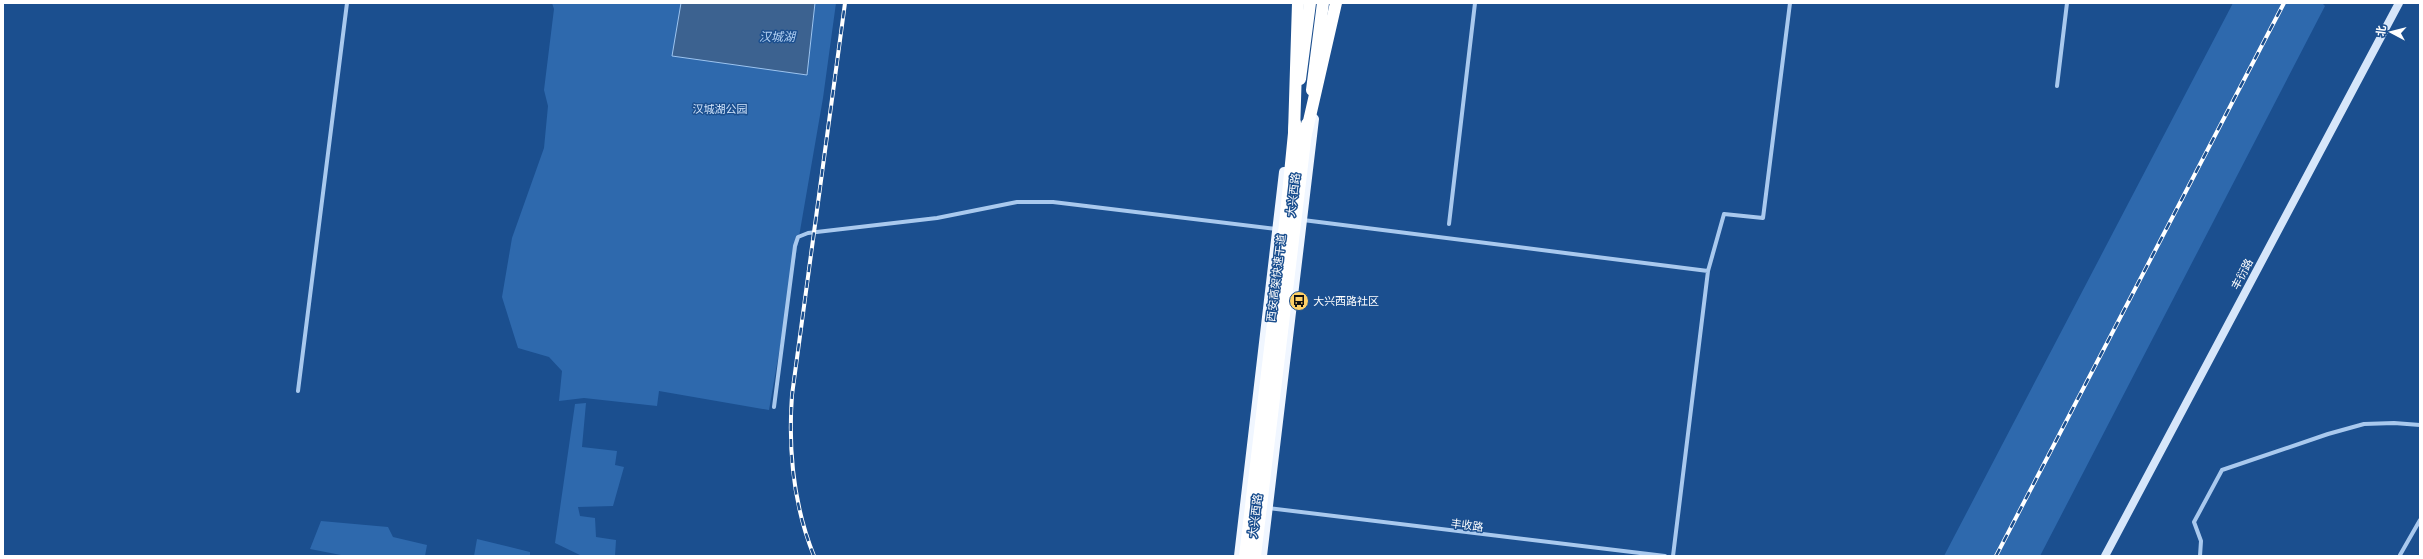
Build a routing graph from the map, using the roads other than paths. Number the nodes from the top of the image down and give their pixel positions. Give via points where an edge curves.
1 (347, 3) edge
2 (1298, 3) edge
3 (1305, 3) edge
4 (1310, 3) edge
5 (1323, 3) edge
6 (1329, 3) edge
7 (1336, 3) edge
8 (1475, 3) edge
9 (1790, 3) edge
10 (2067, 3) edge
11 (2399, 3) edge
12 (2057, 86) dead end
13 (1300, 133) junction
14 (1302, 220) junction
15 (1449, 224) dead end
16 (1278, 229) junction
17 (1708, 271) junction
18 (298, 392) dead end
19 (774, 407) dead end
20 (2420, 425) edge
21 (1268, 508) junction
22 (2420, 520) edge
23 (2400, 555) edge
24 (1239, 556) edge
25 (1245, 556) edge
26 (1255, 556) edge
27 (1262, 556) edge
28 (1658, 556) edge
29 (1665, 556) edge
30 (1673, 556) edge
31 (2105, 556) edge
32 (2200, 556) edge

1 - 18 street
2 - 13 highway, bridge
3 - 16 main road, 大兴西路
4 - 13 highway, 西安高架快速干道, bridge
5 - 13 highway, 西安高架快速干道, bridge
6 - 14 main road, 大兴西路
7 - 13 highway, bridge
8 - 15 street
9 - 17 street via 1763,218 1724,214
10 - 12 street
11 - 31 street, 丰衍路
13 - 25 highway, 西安高架快速干道 via 1285,224
13 - 26 highway, 西安高架快速干道
14 - 17 street
14 - 21 main road, 大兴西路
16 - 19 street via 1053,202 1017,202 937,218 808,233 798,237 795,246
16 - 24 main road, 大兴西路
17 - 30 street
20 - 32 street via 2364,424 2222,470 2194,522 2201,541
21 - 27 main road, 大兴西路
21 - 28 street, 丰收路
22 - 23 street
28 - 29 street, 丰收路

